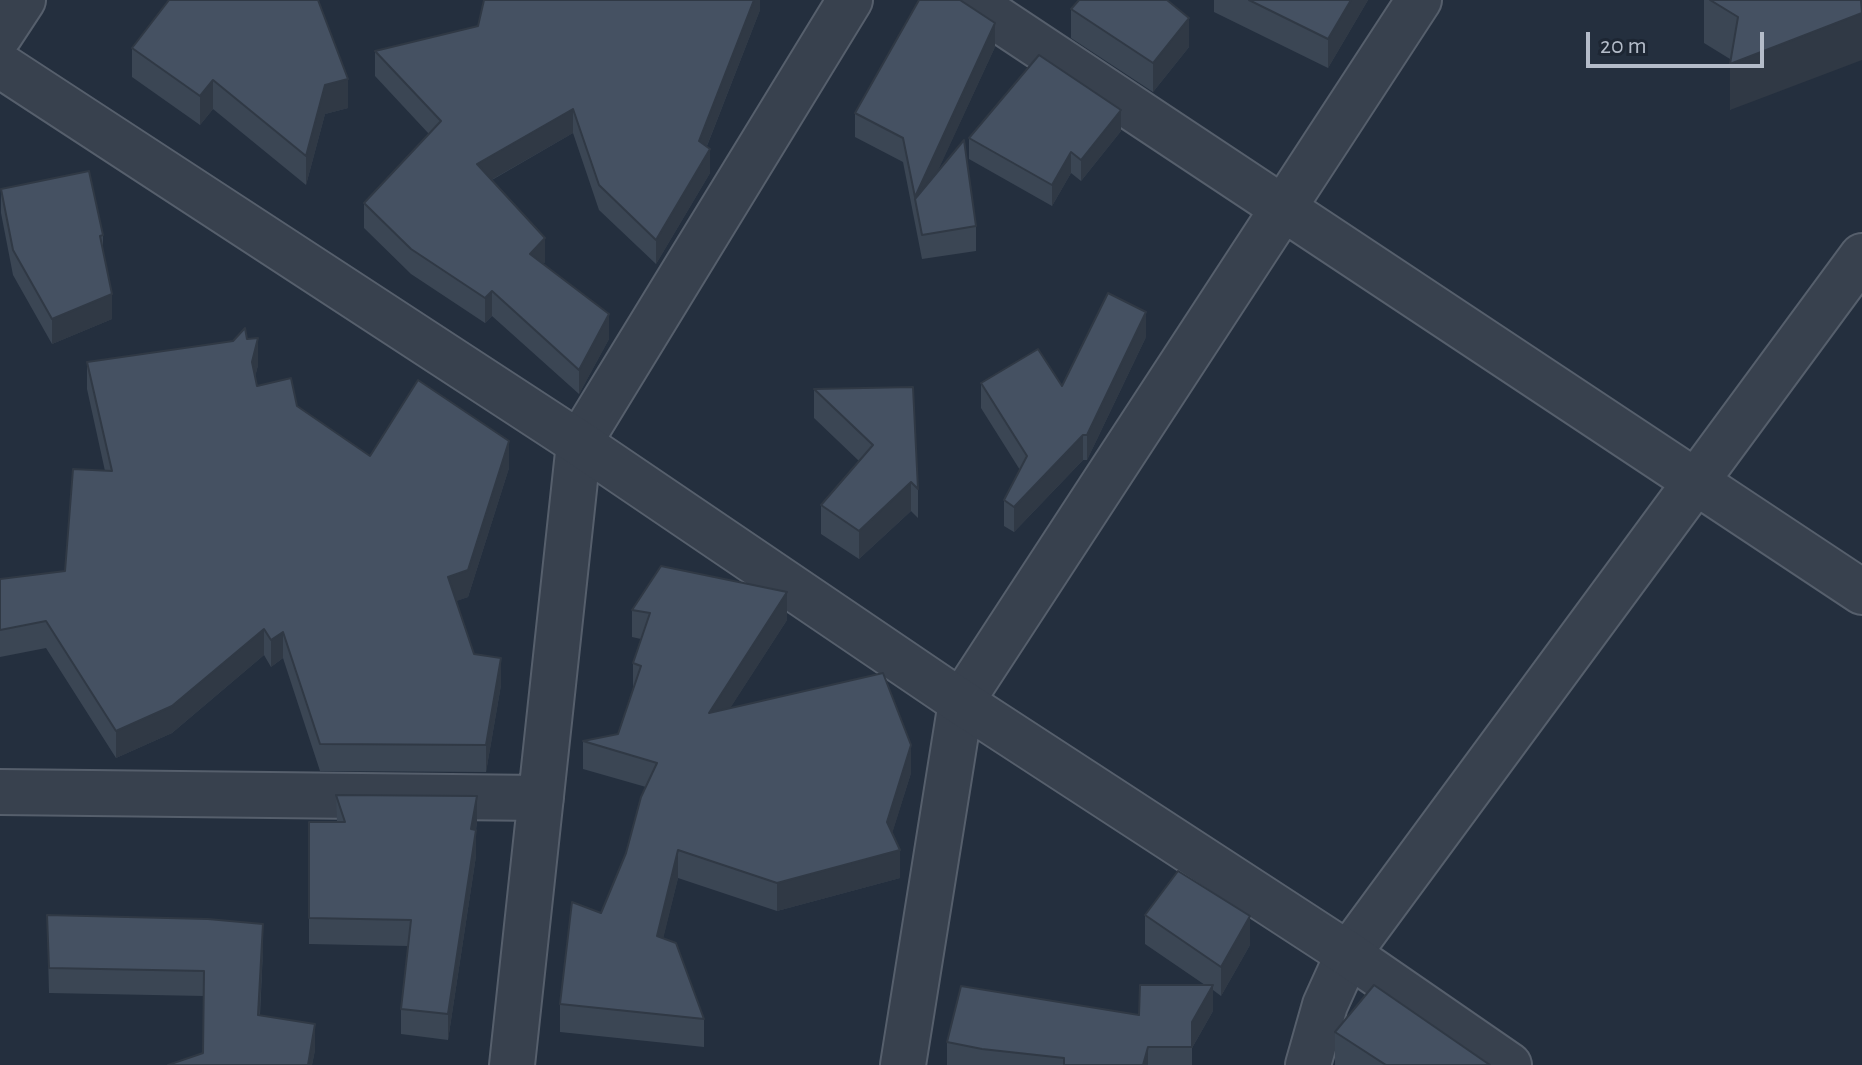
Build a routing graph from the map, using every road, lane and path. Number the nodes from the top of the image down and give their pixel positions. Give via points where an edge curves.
1 (23, 0) edge
2 (850, 0) edge
3 (969, 0) edge
4 (1419, 0) edge
5 (0, 35) edge
6 (0, 65) edge
7 (1284, 207) junction
8 (1862, 256) edge
9 (579, 443) junction
10 (1696, 481) junction
11 (1862, 592) edge
12 (961, 702) junction
13 (0, 792) edge
14 (541, 798) junction
15 (1348, 954) junction
16 (512, 1065) edge
17 (903, 1065) edge
18 (1308, 1065) edge
19 (1509, 1065) edge

1 - 5 street
2 - 9 street
3 - 7 street
4 - 7 street
6 - 9 street
7 - 10 street
7 - 12 street
8 - 10 street
9 - 12 street
9 - 14 street
10 - 11 street
10 - 15 street
12 - 15 street
12 - 17 street
13 - 14 street
14 - 16 street
15 - 18 street via 1325,1005
15 - 19 street

